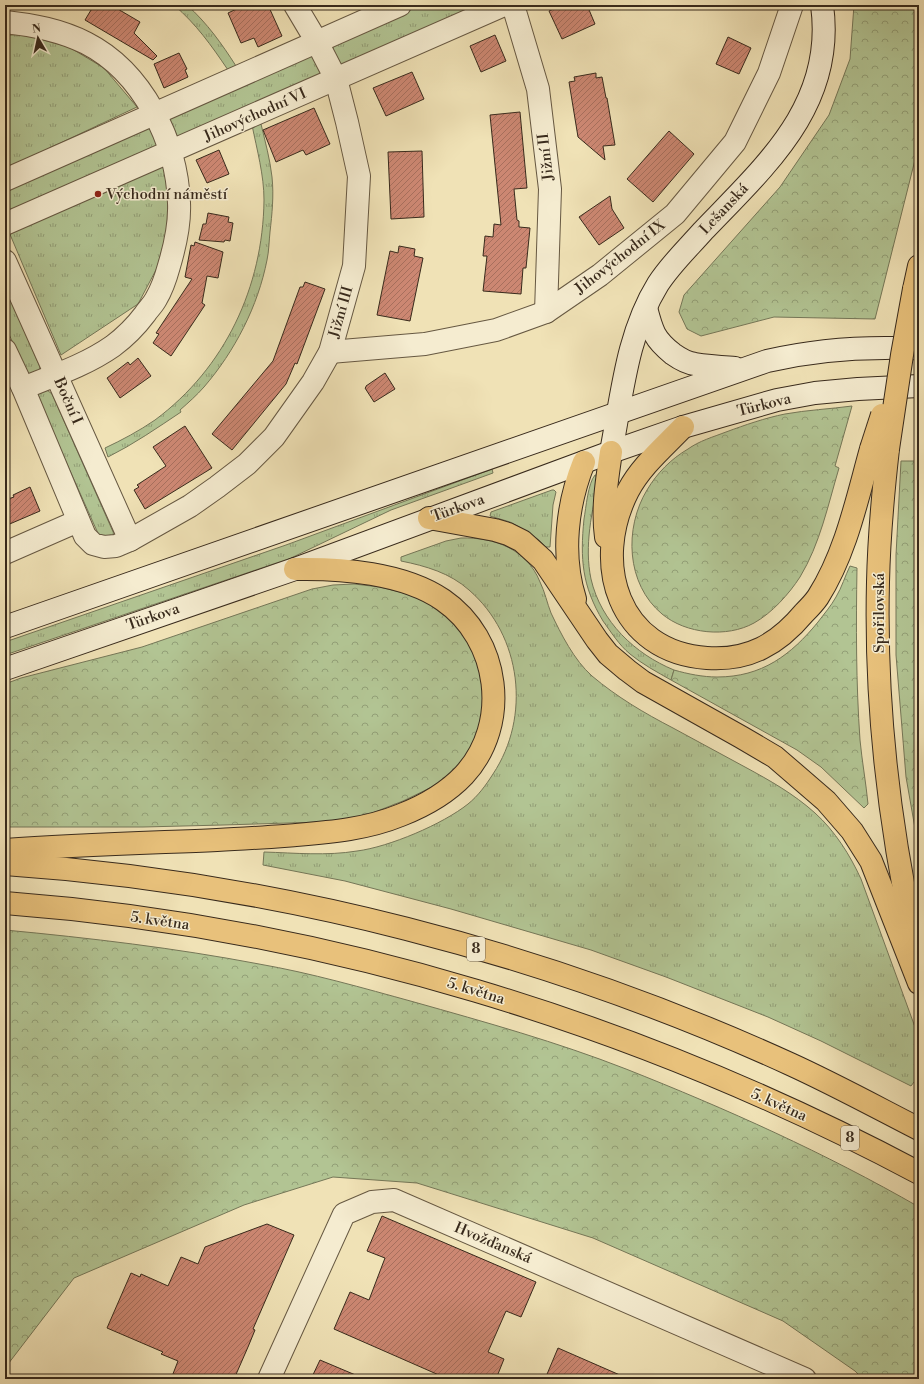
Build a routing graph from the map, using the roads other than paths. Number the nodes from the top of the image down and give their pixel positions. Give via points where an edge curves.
1 (295, 5) edge
2 (400, 5) edge
3 (504, 5) edge
4 (513, 5) edge
5 (792, 5) edge
6 (822, 5) edge
7 (5, 22) edge
8 (317, 42) junction
9 (336, 79) junction
10 (156, 114) junction
11 (171, 151) junction
12 (5, 180) edge
13 (5, 224) edge
14 (5, 261) edge
15 (919, 266) edge
16 (646, 308) junction
17 (546, 312) junction
18 (5, 350) edge
19 (330, 352) junction
20 (910, 352) edge
21 (744, 368) junction
22 (56, 374) junction
23 (919, 386) edge
24 (23, 388) junction
25 (618, 412) junction
26 (683, 427) junction
27 (879, 449) junction
28 (611, 452) junction
29 (584, 462) junction
30 (429, 518) junction
31 (78, 521) junction
32 (130, 540) junction
33 (5, 553) edge
34 (612, 567) junction
35 (295, 569) junction
36 (585, 622) junction
37 (5, 627) edge
38 (5, 669) edge
39 (5, 850) edge
40 (5, 864) edge
41 (5, 903) edge
42 (919, 961) edge
43 (919, 983) edge
44 (919, 1129) edge
45 (919, 1174) edge
46 (269, 1379) edge
47 (805, 1379) edge

1 - 8 street, Jižní III
2 - 8 street
3 - 9 street, Jihovýchodní VI
4 - 17 street, Jižní II via 538,89 550,189
5 - 17 street, Jihovýchodní IX via 769,73 735,142 675,214 600,275
6 - 16 street, Lešanská via 823,49 818,74 793,130 768,163 674,262 658,284
7 - 10 street via 32,24 87,43 130,77
8 - 9 street, Jižní III
8 - 10 street
9 - 11 street, Jihovýchodní VI
9 - 19 street, Jižní III via 359,176 354,266
10 - 11 street
10 - 12 street
11 - 13 street, Jihovýchodní VI
11 - 22 street via 179,197 178,229 166,278 156,300 128,333 113,346 90,360
14 - 22 street, Boční I
15 - 20 highway, bridge via 914,289
16 - 21 street via 657,340 681,360 694,364
16 - 25 street, Lešanská via 627,363
17 - 19 street, Jihovýchodní IX via 496,330 424,344
18 - 24 street
19 - 32 street, Jižní III via 313,382 274,437 247,464 190,506
20 - 21 street via 867,348 810,352
20 - 27 highway, bridge
21 - 25 street
22 - 24 street
22 - 32 street, Boční I
23 - 26 street, Türkova via 858,389 777,400
24 - 31 street
25 - 28 street, Lešanská
25 - 29 street
25 - 37 street
26 - 28 street, Türkova
26 - 34 highway via 644,467 628,491 615,526
27 - 34 highway via 830,576 817,598 791,629 765,648 750,654 716,659 685,656 670,650 647,636 633,621 616,588
27 - 42 highway, Spořilovská via 882,503 878,582 880,694 897,849
28 - 29 street, Türkova
28 - 34 highway via 604,509
29 - 30 street, Türkova
29 - 36 highway via 570,510 568,561 572,589
30 - 35 street, Türkova
30 - 36 highway via 495,530 522,541 543,560
31 - 32 street, Jižní III via 85,536 93,544 104,547 116,546
31 - 33 street
35 - 38 street, Türkova
35 - 39 highway via 348,570 402,582 429,591 456,610 468,623 477,636 490,667 494,705 489,732 482,749 473,764 454,785 402,815 380,823 337,832
36 - 43 highway via 608,654 643,682 741,736 775,758 831,806 852,831 870,861
40 - 44 highway, 8 via 103,873 268,898 375,921 482,950 585,983 689,1021 791,1064
41 - 45 highway, 5. května / 8 via 96,912 231,932 370,961 456,985 626,1041 704,1071 828,1127
46 - 47 street, Hvožďanská via 344,1214 372,1202 394,1200

